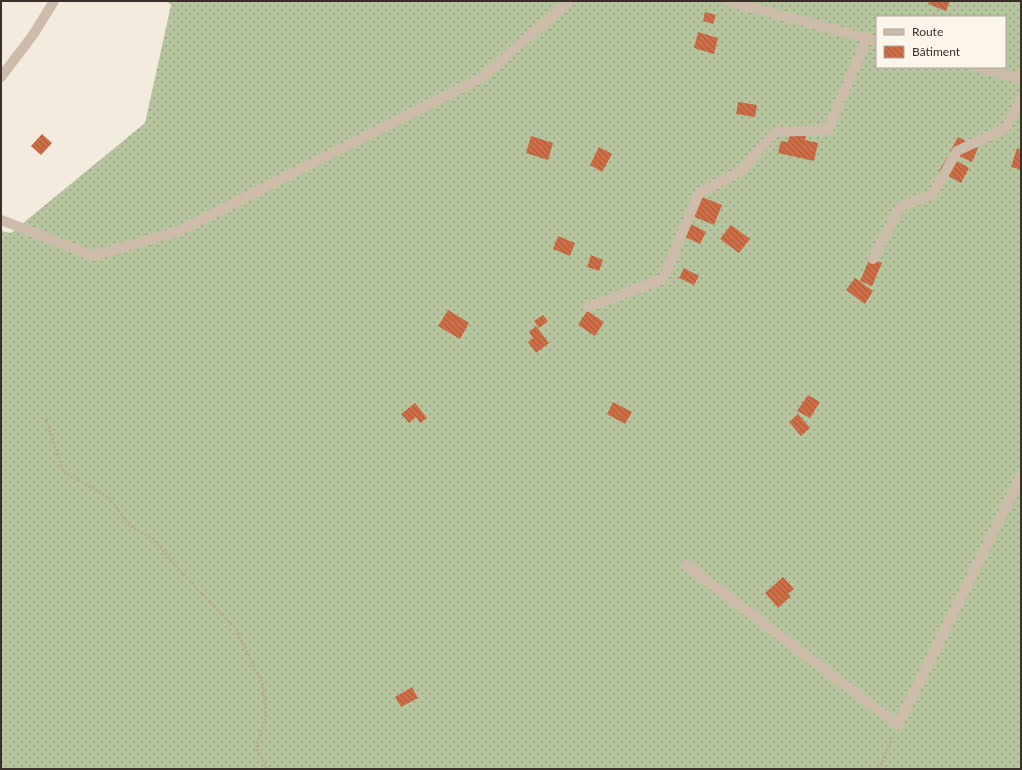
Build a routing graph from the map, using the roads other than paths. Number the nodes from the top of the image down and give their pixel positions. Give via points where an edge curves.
1 (54, 1) edge
2 (570, 1) edge
3 (727, 1) edge
4 (872, 40) edge
5 (980, 68) edge
6 (1, 77) edge
7 (1021, 79) edge
8 (1021, 98) edge
9 (1, 220) edge
10 (874, 259) dead end
11 (589, 307) dead end
12 (1021, 476) edge
13 (686, 565) dead end

1 - 6 street via 33,35
2 - 9 street via 480,78 179,231 93,256
3 - 4 street
4 - 11 street via 828,130 775,132 741,171 700,193 663,279
5 - 7 street
8 - 10 street via 1006,128 957,151 932,194 900,207
12 - 13 street via 898,725

